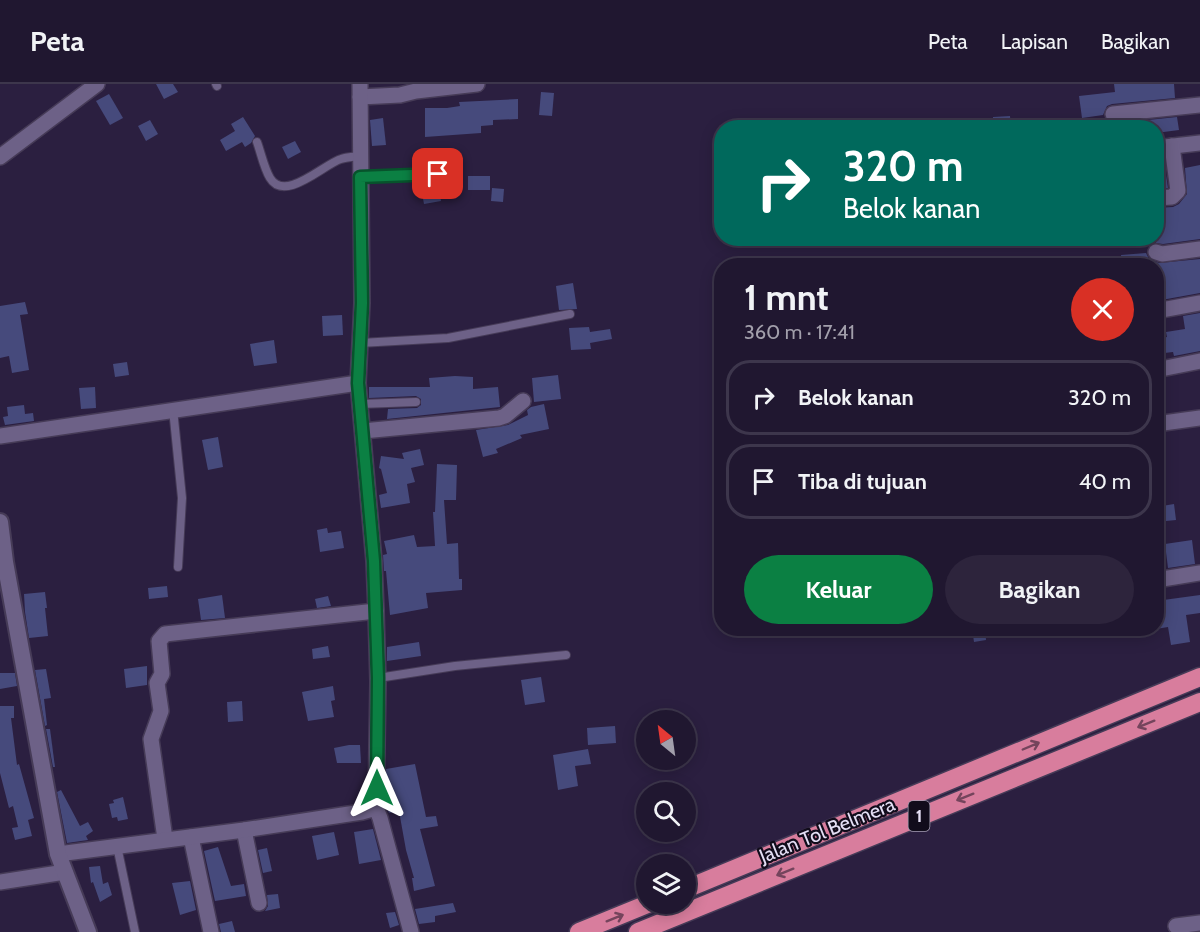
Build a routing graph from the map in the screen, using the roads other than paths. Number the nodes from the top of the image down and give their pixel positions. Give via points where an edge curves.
1 (98, 84) edge
2 (477, 84) edge
3 (360, 90) edge
4 (1200, 105) edge
5 (1113, 114) dead end
6 (257, 142) dead end
7 (1200, 143) edge
8 (1172, 146) junction
9 (1164, 147) edge
10 (359, 156) junction
11 (0, 157) edge
12 (458, 173) dead end
13 (360, 177) junction
14 (1164, 198) edge
15 (1200, 249) edge
16 (1156, 252) dead end
17 (1200, 303) edge
18 (1164, 310) edge
19 (570, 314) dead end
20 (360, 344) junction
21 (1200, 362) edge
22 (1164, 369) edge
23 (358, 383) junction
24 (523, 400) dead end
25 (416, 402) dead end
26 (360, 404) junction
27 (173, 409) junction
28 (1200, 418) edge
29 (1164, 423) edge
30 (363, 431) junction
31 (0, 436) edge
32 (0, 522) edge
33 (178, 567) dead end
34 (1200, 573) edge
35 (1164, 579) edge
36 (376, 611) junction
37 (567, 655) dead end
38 (1200, 677) edge
39 (378, 678) junction
40 (1200, 702) edge
41 (376, 808) junction
42 (244, 830) junction
43 (190, 837) junction
44 (165, 839) junction
45 (117, 846) junction
46 (58, 854) junction
47 (65, 872) junction
48 (0, 882) edge
49 (696, 885) edge
50 (259, 903) dead end
51 (636, 909) edge
52 (1200, 923) edge
53 (1176, 926) dead end
54 (88, 932) edge
55 (135, 932) edge
56 (211, 932) edge
57 (411, 932) edge
58 (579, 932) edge
59 (638, 932) edge

1 - 11 street
2 - 3 street via 400,95
3 - 10 street
4 - 5 street
6 - 10 lane via 270,178 281,186 300,182 342,158
7 - 8 street
8 - 9 street
8 - 14 street via 1178,191
10 - 13 street
12 - 13 lane
13 - 20 street
15 - 16 street
17 - 18 street
19 - 20 lane via 448,338
20 - 23 street
21 - 22 street
23 - 26 street
23 - 27 street
24 - 30 street via 499,418
25 - 26 lane
26 - 30 street
27 - 31 street
27 - 33 lane via 182,498
28 - 29 street
30 - 36 street
32 - 46 street
34 - 35 street
36 - 39 street
36 - 44 street via 161,637 162,674 157,683 160,711 151,739
37 - 39 lane
49 -> 38 highway, Jalan Tol Belmera / 1
39 - 41 street
40 -> 59 highway, Jalan Tol Belmera / 1
41 - 42 street
41 - 57 street
42 - 43 street
42 - 50 street
43 - 44 street
43 - 56 street
44 - 45 street
45 - 46 street
45 - 55 lane
46 - 47 street
47 - 48 street
47 - 54 street
58 -> 51 highway
52 - 53 street

